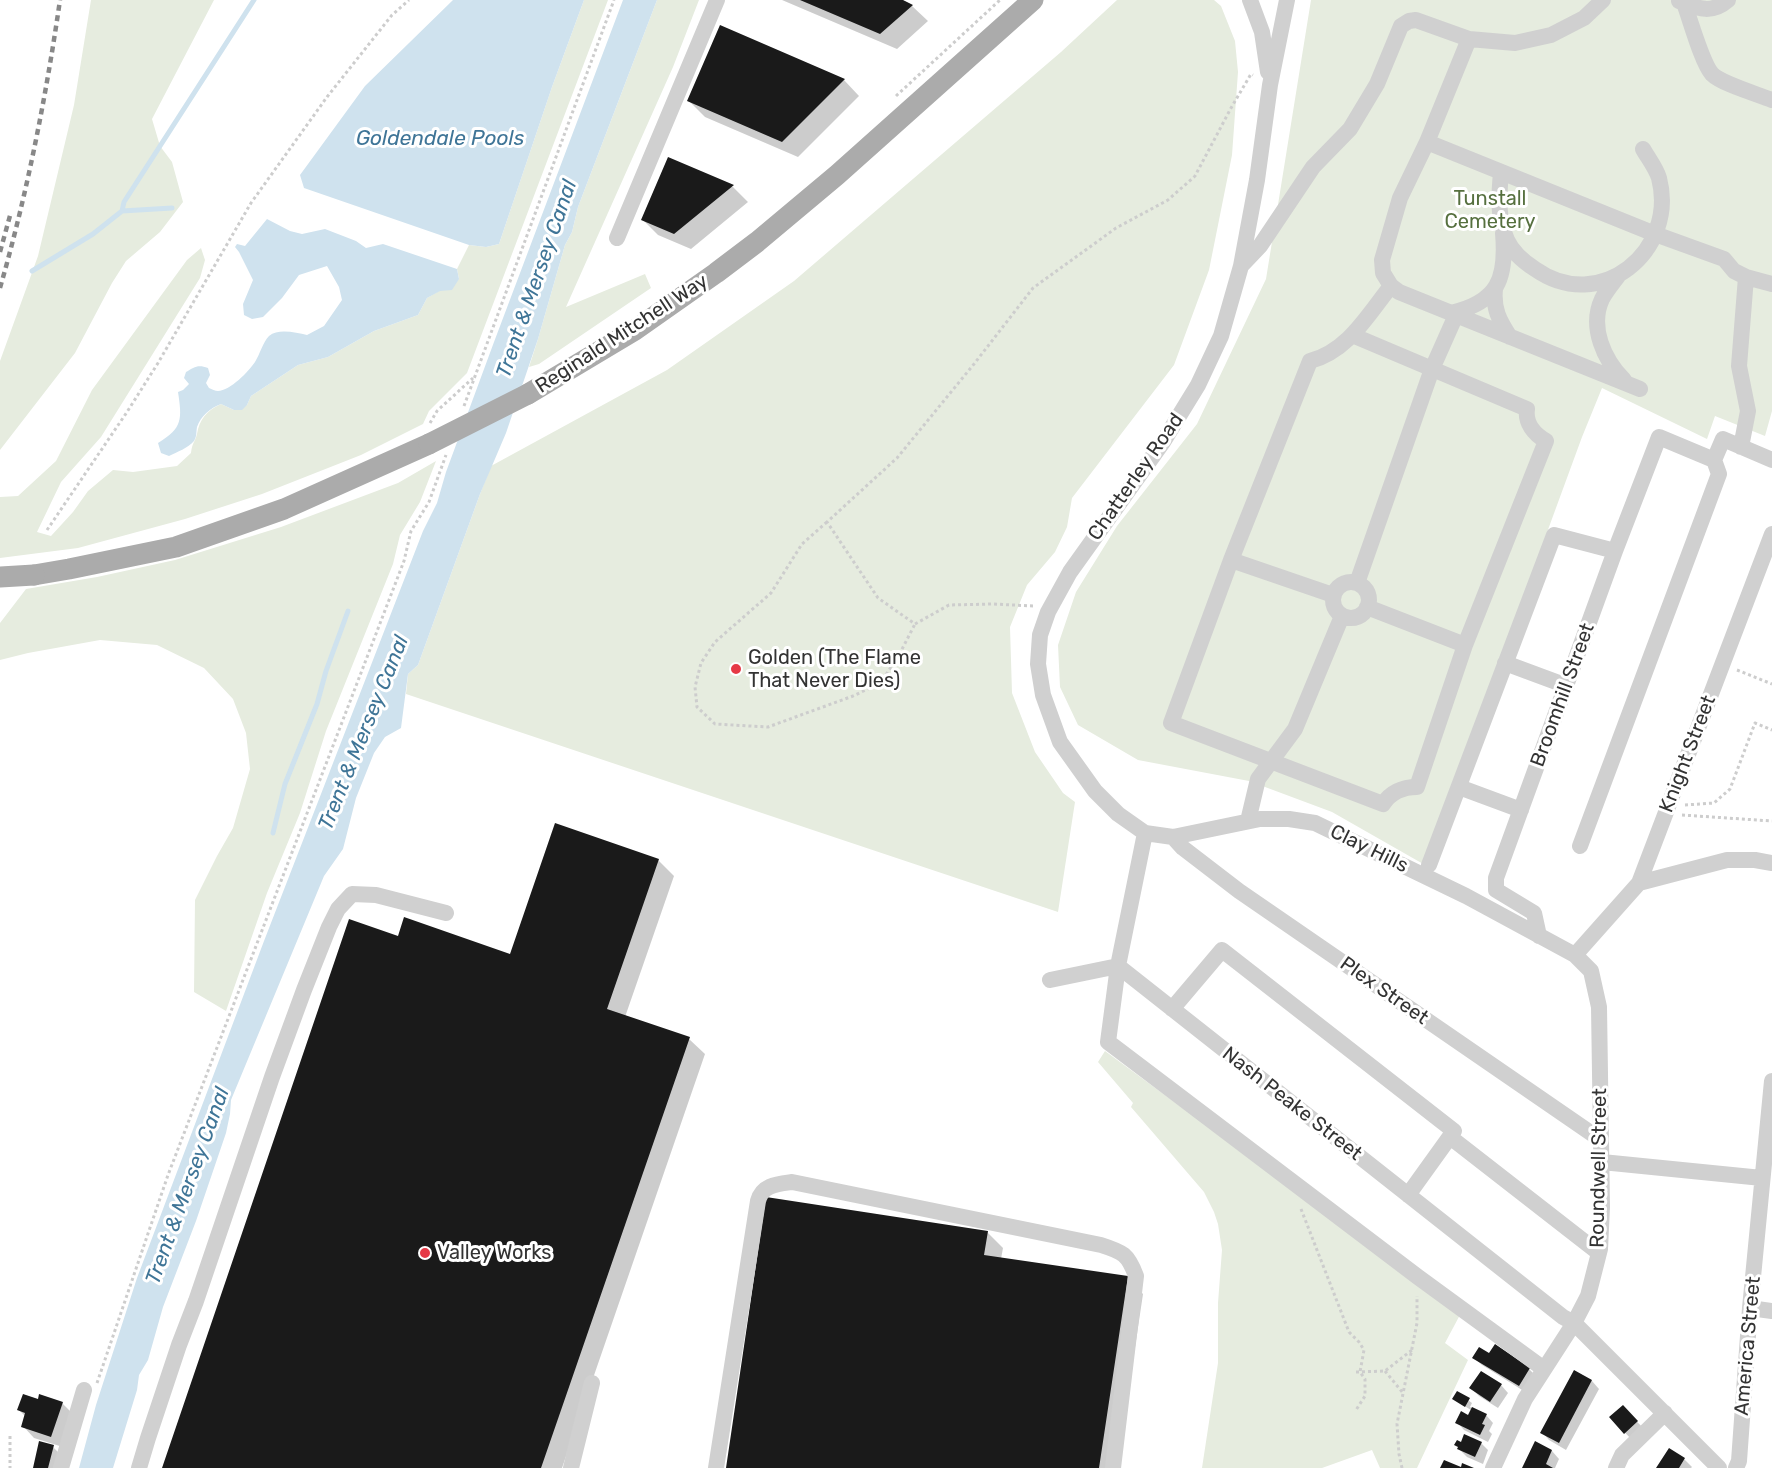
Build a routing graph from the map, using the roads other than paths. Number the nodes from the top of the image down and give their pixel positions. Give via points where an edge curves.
1 (717, 0) edge
2 (1032, 0) edge
3 (1250, 0) edge
4 (1287, 0) edge
5 (1604, 0) edge
6 (1728, 0) edge
7 (1680, 2) edge
8 (1469, 39) junction
9 (1270, 85) junction
10 (1772, 100) edge
11 (1428, 142) junction
12 (1643, 149) dead end
13 (1502, 172) junction
14 (1503, 229) junction
15 (1655, 234) junction
16 (618, 238) dead end
17 (1241, 266) junction
18 (1533, 268) junction
19 (1619, 275) junction
20 (1746, 277) junction
21 (1772, 284) edge
22 (1391, 286) junction
23 (1497, 286) junction
24 (1454, 314) junction
25 (1352, 335) junction
26 (1510, 337) junction
27 (1432, 369) junction
28 (1741, 447) junction
29 (1714, 460) junction
30 (1772, 460) edge
31 (1772, 534) edge
32 (1615, 551) junction
33 (1231, 560) junction
34 (0, 577) edge
35 (1357, 583) junction
36 (1333, 595) junction
37 (1367, 607) junction
38 (1342, 616) junction
39 (1465, 645) junction
40 (1505, 663) junction
41 (1567, 686) junction
42 (1270, 762) junction
43 (1459, 787) junction
44 (1521, 810) junction
45 (1248, 821) junction
46 (1145, 833) junction
47 (1173, 837) junction
48 (1580, 846) dead end
49 (1768, 862) edge
50 (1429, 865) dead end
51 (1639, 883) junction
52 (446, 913) dead end
53 (1539, 936) junction
54 (1575, 955) junction
55 (1118, 966) junction
56 (1050, 980) dead end
57 (1172, 1009) junction
58 (1772, 1081) edge
59 (1450, 1137) junction
60 (1601, 1140) junction
61 (1602, 1161) junction
62 (1762, 1178) junction
63 (1408, 1195) junction
64 (1766, 1204) edge
65 (1599, 1253) junction
66 (1750, 1308) junction
67 (1772, 1311) edge
68 (1574, 1323) junction
69 (1544, 1369) junction
70 (592, 1383) dead end
71 (89, 1391) road end
72 (1665, 1413) junction
73 (61, 1468) edge
74 (139, 1468) edge
75 (571, 1468) edge
76 (716, 1468) edge
77 (1113, 1468) edge
78 (1493, 1468) edge
79 (1616, 1468) edge
80 (1719, 1468) edge
81 (1737, 1468) edge

1 - 16 street
2 - 34 main road, Reginald Mitchell Way, bridge via 757,242 635,330 528,394 433,447 284,509 176,547 34,575
3 - 9 street, Chatterley Road via 1262,32
4 - 9 street, Chatterley Road
5 - 8 street via 1584,18 1551,35 1515,43
6 - 7 street via 1721,6 1702,10
7 - 10 street via 1711,73
8 - 11 street
8 - 17 street via 1416,20 1401,26 1377,84 1350,129 1313,167 1260,246
9 - 17 street, Chatterley Road
11 - 13 street
11 - 22 street via 1400,198 1382,260 1383,273
12 - 15 street via 1659,176 1662,202
13 - 14 street via 1498,200
13 - 15 street
14 - 18 street via 1507,242
14 - 23 street
15 - 19 street via 1646,250
15 - 20 street via 1724,259
17 - 46 street, Chatterley Road via 1221,336 1198,385 1163,442 1070,572 1040,635 1038,664 1043,695 1060,742 1095,791
18 - 19 street via 1561,282 1590,285
18 - 23 street via 1507,275
19 - 26 street via 1602,298 1597,314 1598,333 1614,370 1634,387
20 - 21 street
20 - 28 street via 1739,366 1748,411
22 - 24 street
22 - 25 street
23 - 24 street via 1479,304
23 - 26 street via 1493,303
24 - 26 street
24 - 27 street
25 - 27 street
25 - 33 street via 1325,357 1310,361
27 - 35 street
27 - 39 street via 1527,409 1533,431 1546,441
28 - 29 street via 1723,439
28 - 30 street
29 - 32 street, Broomhill Street via 1659,437
29 - 48 street via 1719,474
31 - 51 street, Knight Street
32 - 40 street via 1554,535
32 - 41 street, Broomhill Street
33 - 36 street
33 - 42 street via 1171,723
35 - 36 street via 1345,583
35 - 37 street via 1367,592
36 - 38 street via 1334,608
37 - 38 street via 1361,616
37 - 39 street
38 - 42 street via 1295,729
39 - 42 street via 1418,787 1399,790 1383,804
40 - 41 street
40 - 43 street
41 - 44 street, Broomhill Street
42 - 45 street via 1258,779
43 - 44 street
43 - 50 street
44 - 53 street, Broomhill Street via 1496,878 1496,890 1534,913
45 - 47 street, Clay Hills
45 - 53 street, Clay Hills via 1289,819 1315,823
46 - 47 street, Clay Hills
46 - 55 street
47 - 60 street, Plex Street via 1239,891
49 - 51 street via 1727,860
51 - 54 street, Knight Street
52 - 74 street via 376,895 352,894 338,909 272,1077
53 - 54 street, Clay Hills
54 - 60 street, Roundwell Street via 1591,971 1599,1007
55 - 56 street
55 - 57 street, Nash Peake Street
55 - 69 street via 1108,1042
57 - 59 street via 1222,950 1454,1131
57 - 63 street, Nash Peake Street
58 - 62 street, America Street
59 - 63 street
59 - 65 street
60 - 61 street, Roundwell Street
61 - 62 street
61 - 65 street, Roundwell Street
62 - 64 street, America Street
63 - 68 street, Nash Peake Street
64 - 66 street, America Street
65 - 68 street, Roundwell Street via 1588,1296
66 - 67 street
66 - 81 street, America Street
68 - 69 street, Roundwell Street
68 - 72 street
69 - 78 street, Roundwell Street via 1525,1399
70 - 75 street
71 - 73 street
72 - 79 street via 1622,1455
72 - 80 street
76 - 77 street via 760,1193 776,1184 792,1182 1120,1251 1130,1261 1136,1276

